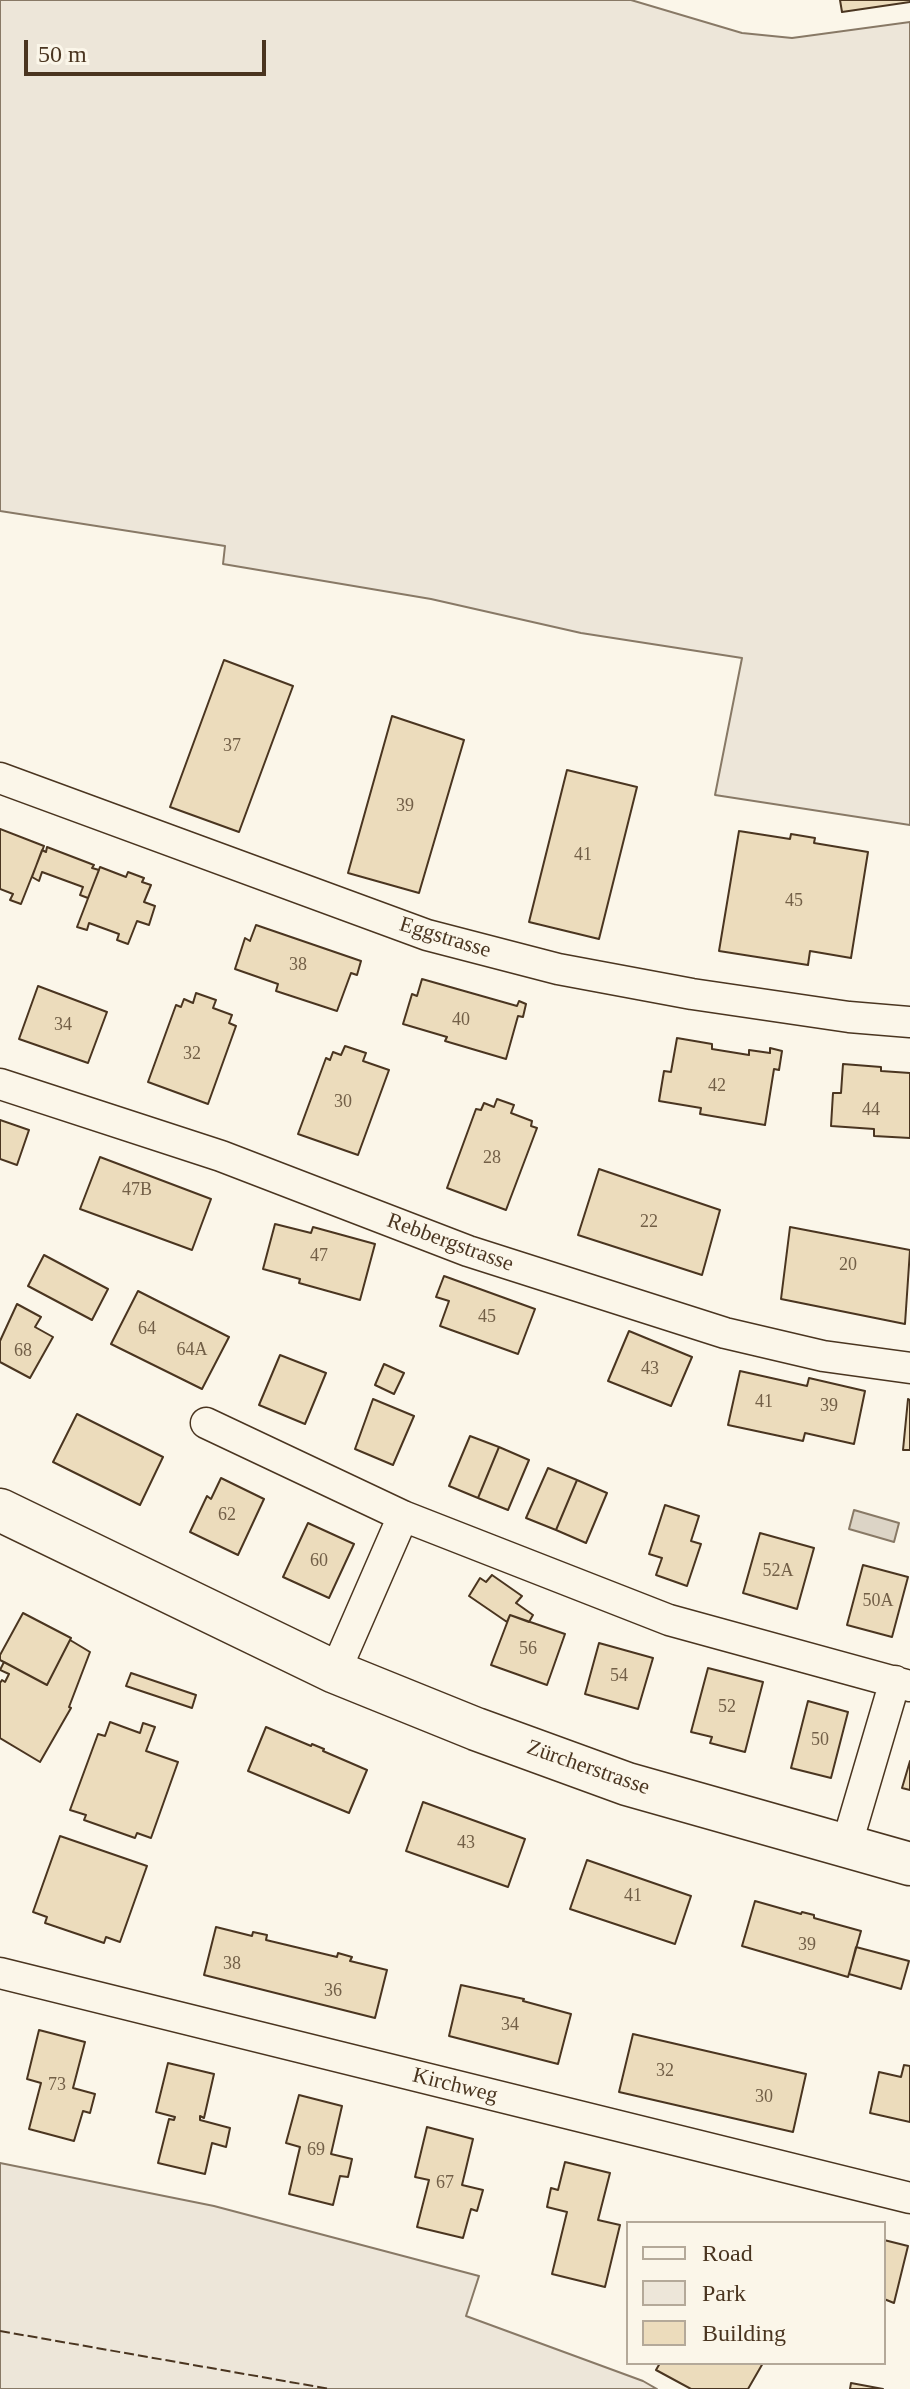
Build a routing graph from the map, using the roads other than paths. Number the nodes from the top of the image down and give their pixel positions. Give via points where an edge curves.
1 (0, 778) edge
2 (910, 1022) edge
3 (0, 1084) edge
4 (910, 1368) edge
5 (206, 1423) dead end
6 (0, 1510) edge
7 (403, 1516) junction
8 (335, 1672) junction
9 (902, 1684) edge
10 (846, 1847) junction
11 (910, 1864) edge
12 (0, 1973) edge
13 (910, 2198) edge

1 - 2 street, Eggstrasse via 427,935 558,969 692,994
3 - 4 street, Rebbergstrasse via 221,1156 468,1251 725,1333 823,1356
5 - 7 street
6 - 8 main road, Zürcherstrasse
7 - 8 street
7 - 9 street via 669,1620
8 - 10 main road, Zürcherstrasse via 627,1784
9 - 10 street
10 - 11 main road, Zürcherstrasse
12 - 13 street, Kirchweg

